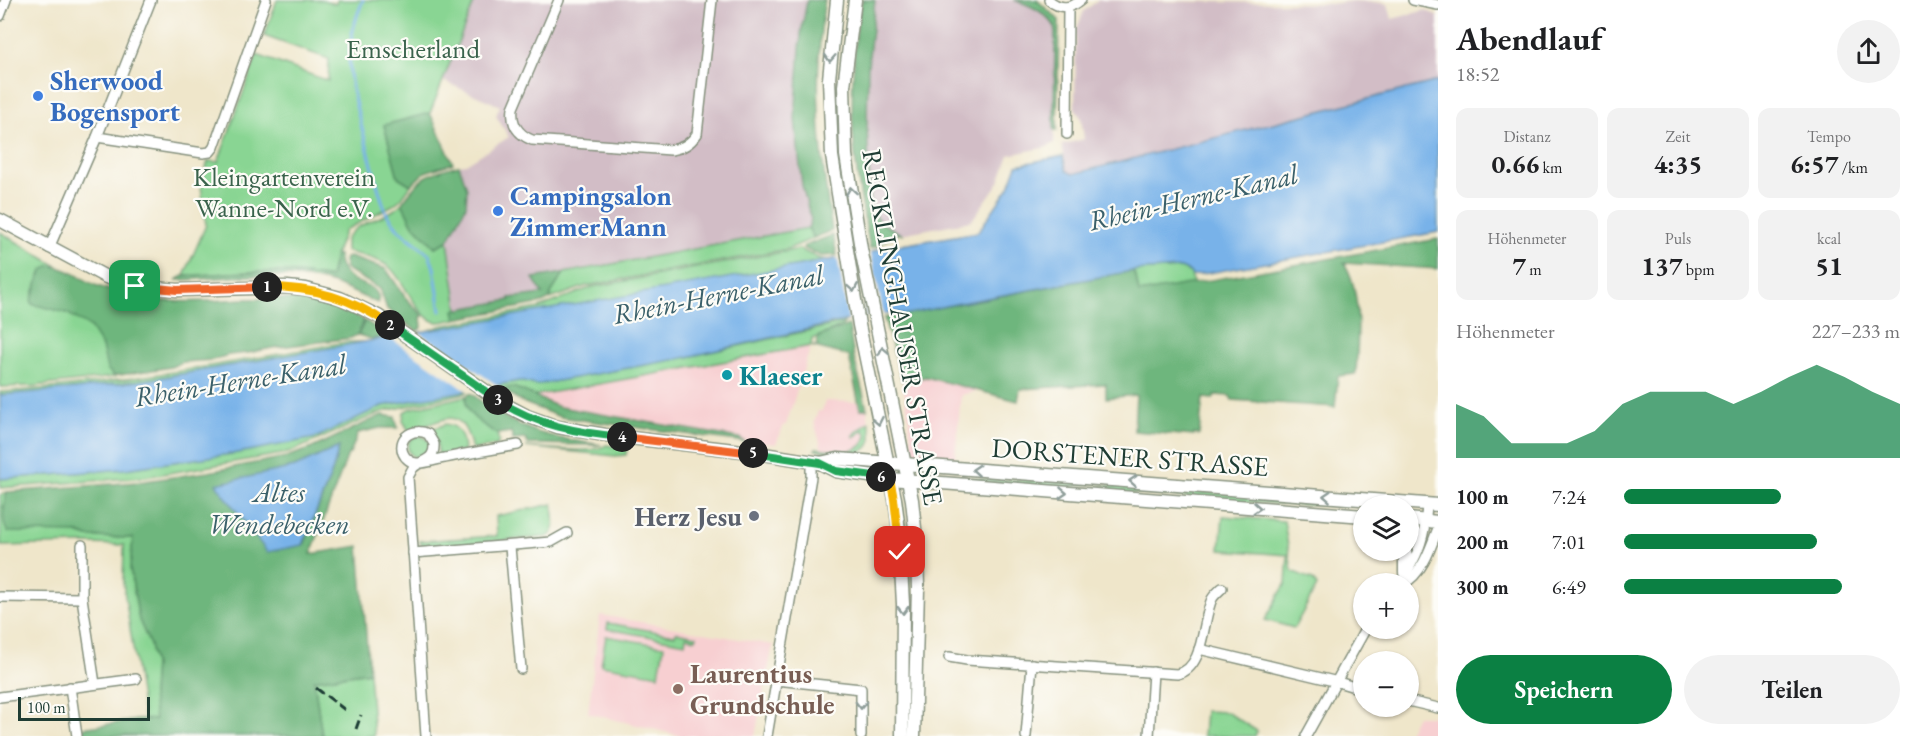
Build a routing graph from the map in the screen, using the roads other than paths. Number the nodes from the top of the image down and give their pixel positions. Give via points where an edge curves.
1 (6, 0) edge
2 (151, 0) edge
3 (266, 0) edge
4 (559, 0) edge
5 (712, 0) edge
6 (837, 0) edge
7 (855, 0) edge
8 (1049, 0) edge
9 (1081, 0) edge
10 (1413, 0) edge
11 (1438, 5) edge
12 (1068, 7) junction
13 (0, 16) edge
14 (1066, 134) dead end
15 (97, 136) junction
16 (0, 220) edge
17 (50, 248) junction
18 (518, 445) dead end
19 (815, 462) junction
20 (887, 464) junction
21 (905, 465) junction
22 (890, 479) junction
23 (908, 480) junction
24 (1433, 504) edge
25 (1353, 515) edge
26 (1432, 521) edge
27 (1438, 528) edge
28 (567, 533) dead end
29 (82, 545) dead end
30 (510, 547) junction
31 (413, 553) junction
32 (1407, 573) edge
33 (1416, 573) edge
34 (1222, 588) dead end
35 (0, 597) edge
36 (82, 598) junction
37 (1360, 639) edge
38 (1199, 649) junction
39 (949, 657) dead end
40 (1032, 664) junction
41 (521, 669) dead end
42 (1153, 672) junction
43 (136, 679) dead end
44 (776, 680) junction
45 (1338, 682) junction
46 (95, 684) junction
47 (70, 687) junction
48 (1353, 687) edge
49 (0, 697) edge
50 (1419, 704) edge
51 (1438, 708) edge
52 (77, 736) edge
53 (426, 736) edge
54 (767, 736) edge
55 (861, 736) edge
56 (902, 736) edge
57 (914, 736) edge
58 (1026, 736) edge
59 (1149, 736) edge
60 (1305, 736) edge

1 - 13 street
2 - 15 street
3 - 15 street via 210,152
4 - 5 street via 513,108 513,123 518,130 531,140 671,150 692,142 697,134
6 -> 20 main road, RECKLINGHAUSER STRASSE via 829,120 835,183
21 -> 7 main road, RECKLINGHAUSER STRASSE via 848,171 843,118
8 - 12 street
9 - 12 street
10 - 11 street
12 - 14 street
15 - 17 street
16 - 17 main road, DORSTENER STRASSE
17 - 19 main road, DORSTENER STRASSE via 106,277 146,288 287,287 326,293 368,310 486,391 528,416 558,427
18 - 31 street via 423,462 414,467 408,477
19 - 20 main road, DORSTENER STRASSE via 838,459
19 - 22 main road, DORSTENER STRASSE via 836,471
19 - 44 street
20 - 21 main road, DORSTENER STRASSE
20 - 22 main road, RECKLINGHAUSER STRASSE
21 - 23 main road, RECKLINGHAUSER STRASSE
24 -> 21 main road, DORSTENER STRASSE
22 - 23 main road, DORSTENER STRASSE
22 -> 56 main road, RECKLINGHAUSER STRASSE via 903,604
23 -> 25 main road, DORSTENER STRASSE
23 - 57 main road, RECKLINGHAUSER STRASSE via 917,547
24 - 26 street
26 - 32 street
27 - 33 street
28 - 30 street via 551,542
29 - 36 street
30 - 31 street
30 - 41 street
31 - 53 street
34 - 38 street via 1212,598
35 - 36 street
36 - 46 street
37 - 45 street
38 - 42 street via 1185,672
38 - 45 street
39 - 40 street
40 - 42 street
40 - 58 street
42 - 59 street
43 - 46 street
44 - 54 street
44 -> 55 street via 861,689
45 - 48 street
45 - 60 street
46 - 47 street
47 - 49 street
47 - 52 street
50 - 51 street

